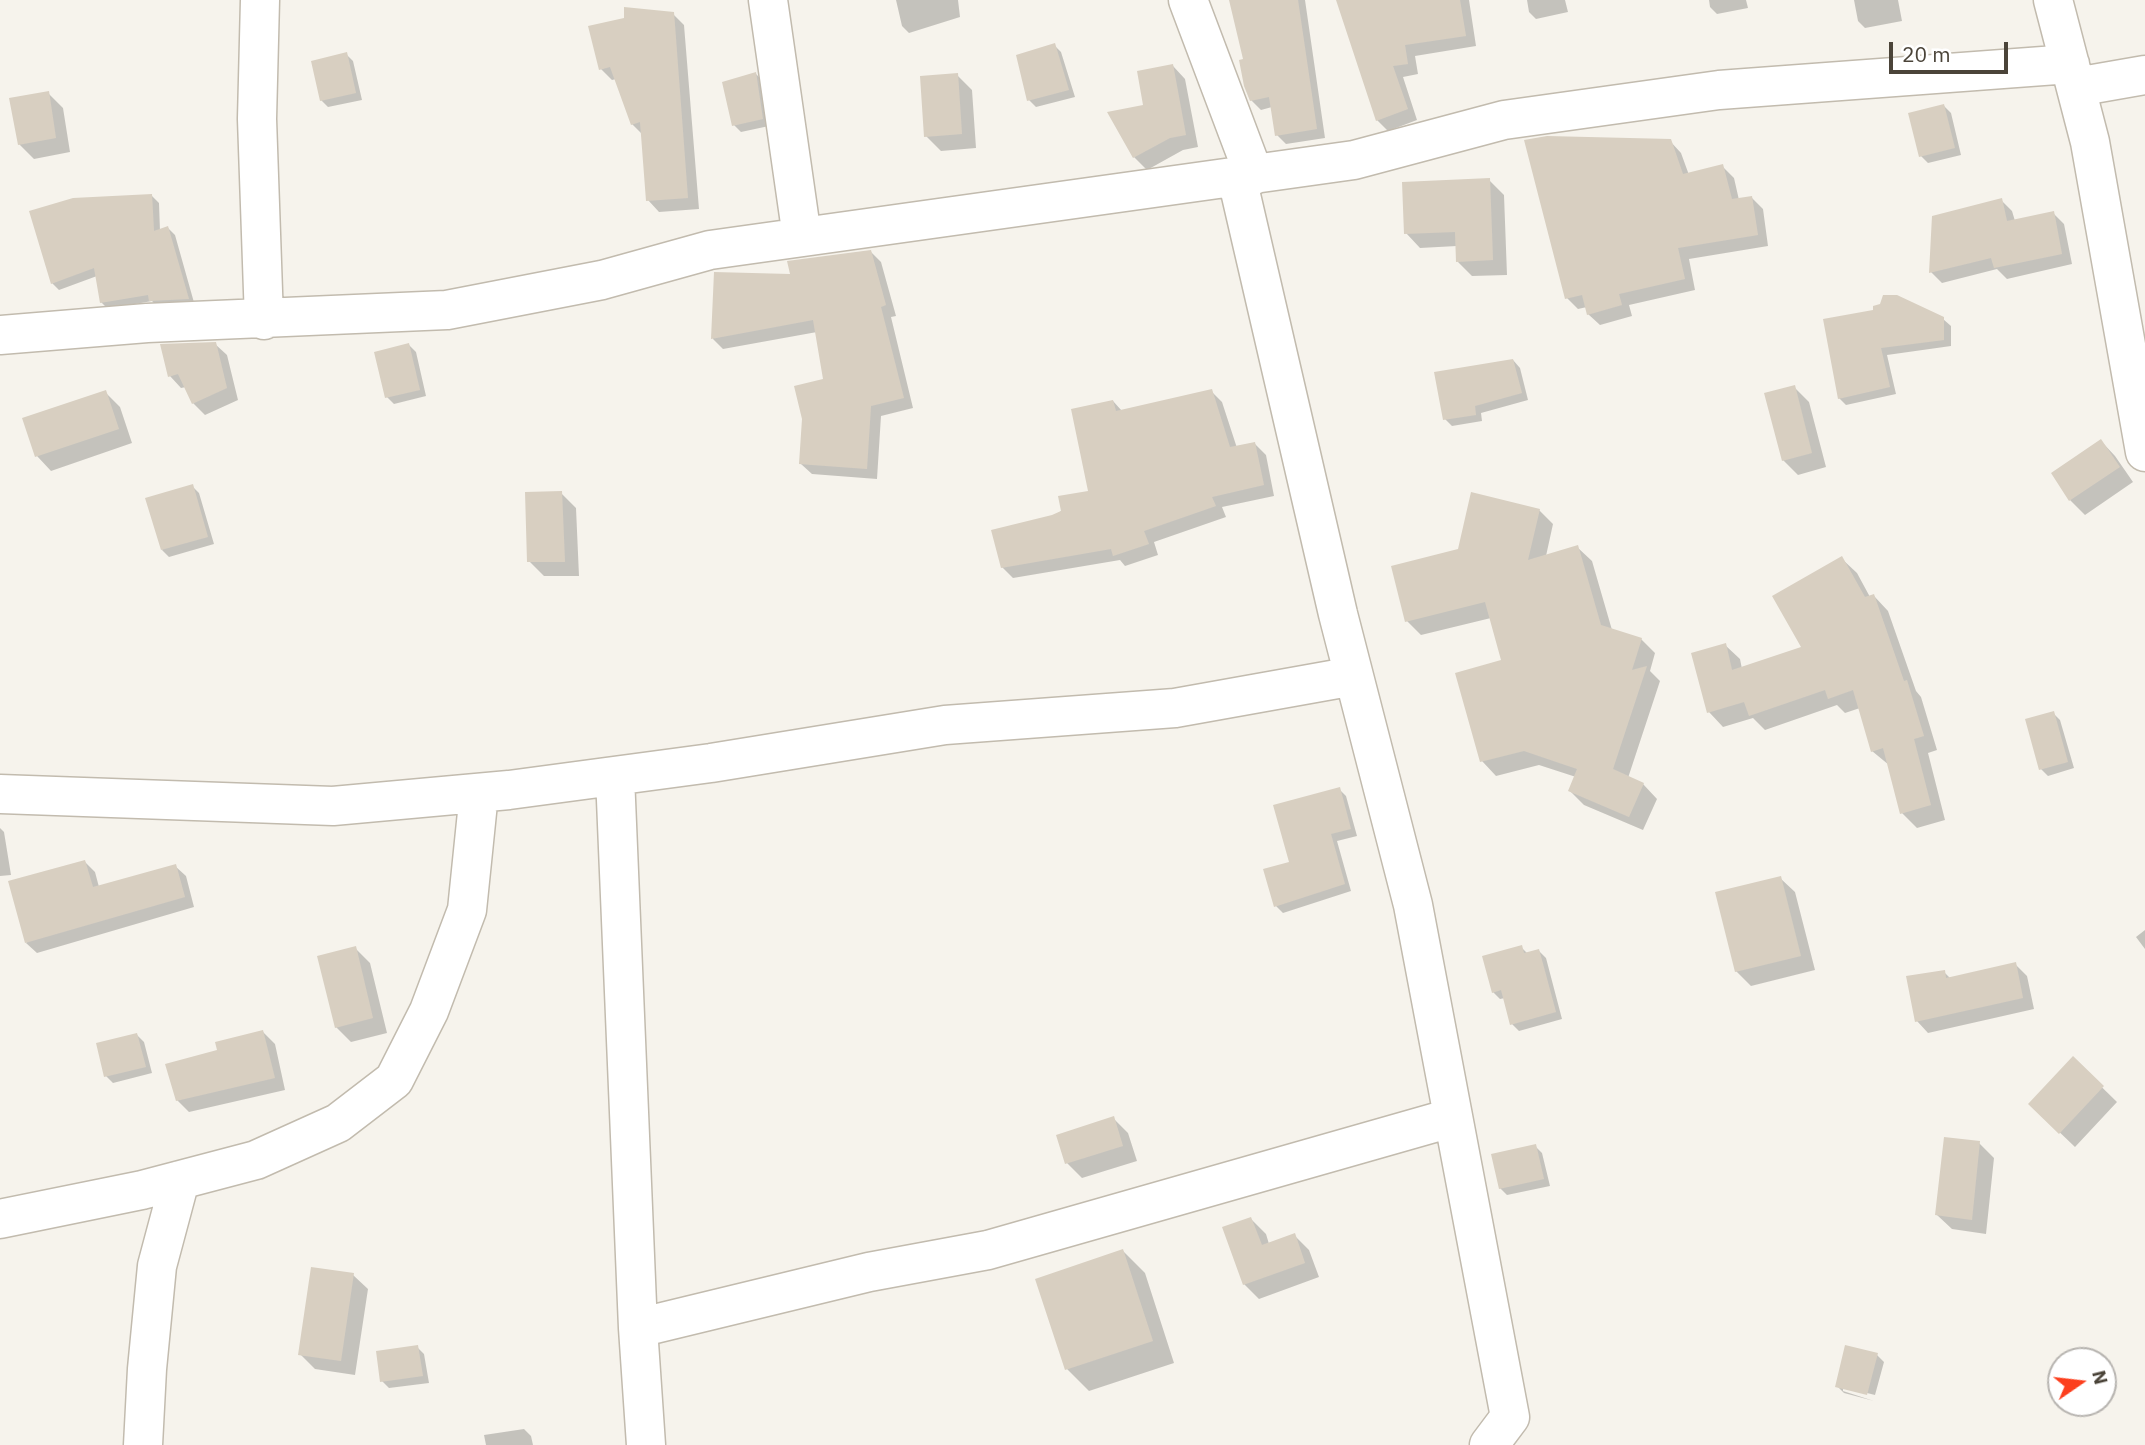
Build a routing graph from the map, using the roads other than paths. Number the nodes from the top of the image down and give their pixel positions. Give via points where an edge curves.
1 (260, 0) edge
2 (768, 0) edge
3 (1188, 0) edge
4 (2053, 0) edge
5 (2073, 75) junction
6 (2145, 75) edge
7 (1246, 176) junction
8 (802, 237) junction
9 (264, 320) junction
10 (0, 335) edge
11 (2145, 452) edge
12 (1354, 676) junction
13 (615, 776) junction
14 (479, 793) junction
15 (0, 794) edge
16 (1451, 1118) junction
17 (180, 1180) junction
18 (0, 1219) edge
19 (638, 1328) junction
20 (1507, 1435) edge
21 (143, 1445) edge
22 (646, 1445) edge

1 - 9 street via 257,119
2 - 8 street
3 - 7 street
4 - 5 street
5 - 6 street
5 - 7 street via 1706,92 1504,120 1354,160
5 - 11 street via 2090,142
7 - 8 street
7 - 12 street
8 - 9 street via 710,250 602,281 447,310
9 - 10 street via 147,323
12 - 13 street via 1175,708 945,725
12 - 16 street via 1413,905
13 - 14 street
13 - 19 street
14 - 15 street via 333,806
14 - 17 street via 467,910 429,1011 394,1080 338,1123 256,1160
16 - 19 street via 988,1250 869,1272
16 - 20 street via 1499,1345
17 - 18 street
17 - 21 street via 157,1266
19 - 22 street

